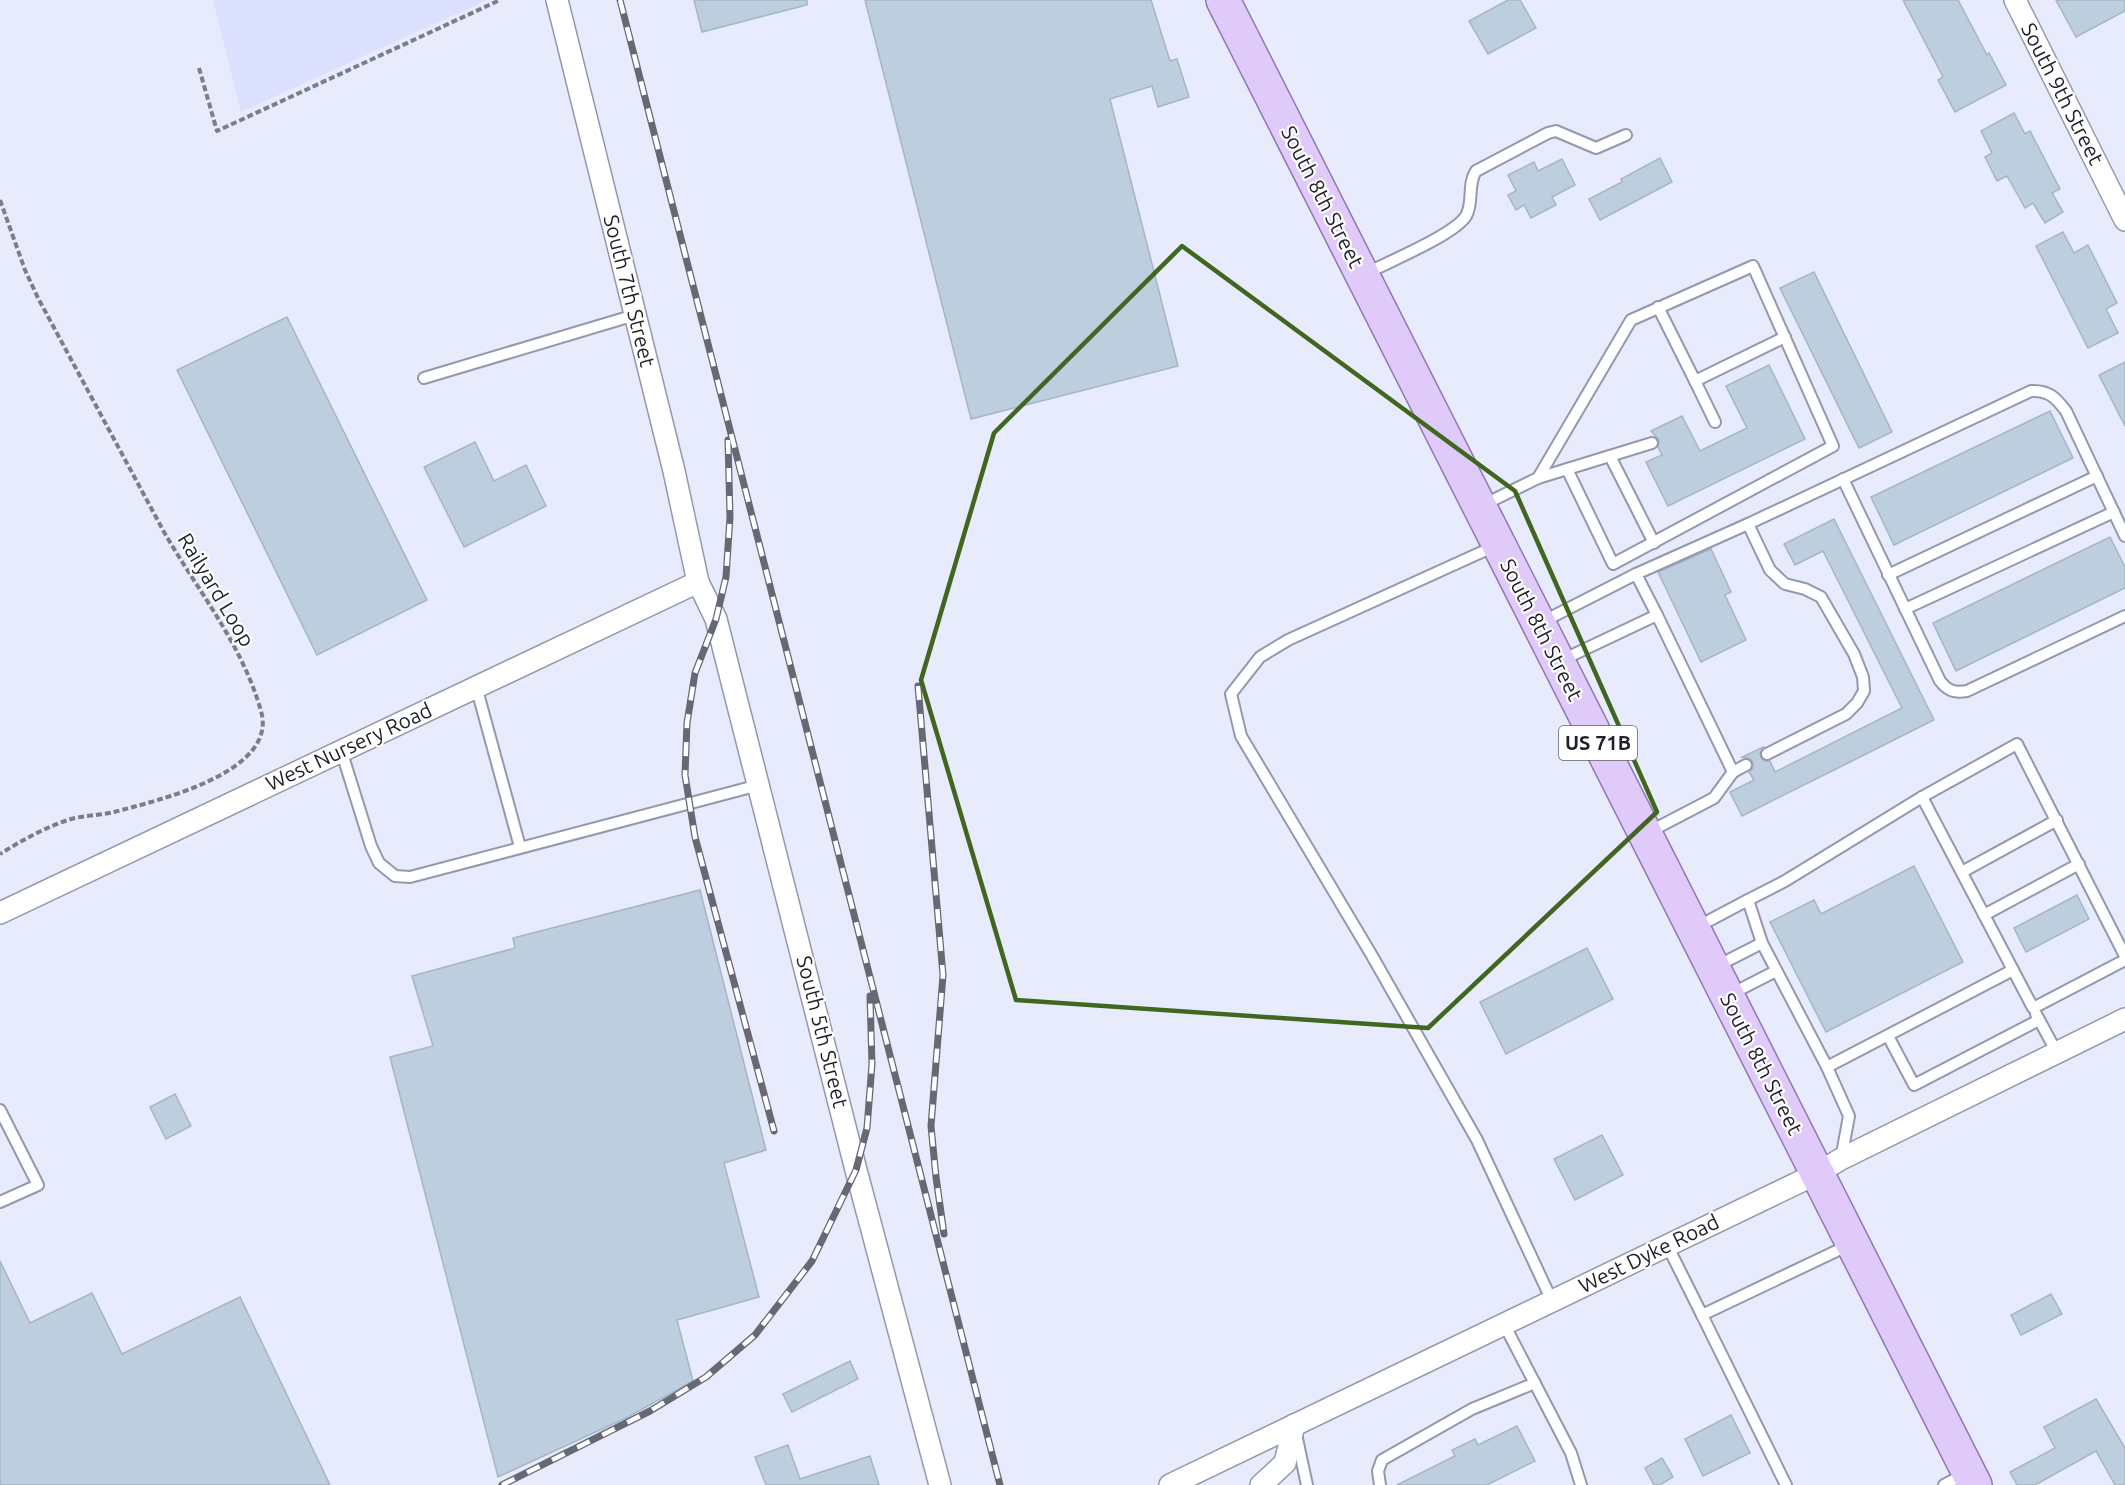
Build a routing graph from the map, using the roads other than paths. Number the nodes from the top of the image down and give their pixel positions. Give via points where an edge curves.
1 (556, 0) edge
2 (1223, 0) edge
3 (2015, 0) edge
4 (1626, 135) dead end
5 (2120, 195) edge
6 (2125, 220) edge
7 (1362, 276) junction
8 (1658, 307) junction
9 (635, 315) junction
10 (1785, 337) junction
11 (424, 378) dead end
12 (1695, 381) junction
13 (1715, 422) dead end
14 (1652, 443) dead end
15 (1610, 456) junction
16 (1568, 469) junction
17 (2097, 476) junction
18 (1538, 478) junction
19 (1843, 479) junction
20 (1479, 507) junction
21 (2114, 512) junction
22 (1748, 524) junction
23 (2125, 536) edge
24 (1654, 543) junction
25 (1498, 545) junction
26 (1636, 574) junction
27 (1888, 575) junction
28 (698, 582) junction
29 (1905, 609) junction
30 (1657, 615) junction
31 (2125, 616) edge
32 (1538, 624) junction
33 (1557, 662) junction
34 (476, 686) junction
35 (341, 750) junction
36 (1767, 754) dead end
37 (1746, 765) dead end
38 (1732, 772) junction
39 (759, 785) junction
40 (1922, 797) junction
41 (2057, 820) junction
42 (1644, 834) junction
43 (520, 847) junction
44 (2079, 864) junction
45 (1962, 872) junction
46 (1748, 900) junction
47 (0, 913) edge
48 (1984, 915) junction
49 (1692, 929) junction
50 (1762, 943) junction
51 (2125, 958) edge
52 (2013, 970) junction
53 (1776, 971) junction
54 (1719, 983) junction
55 (2033, 1008) junction
56 (2125, 1019) edge
57 (2039, 1020) junction
58 (1888, 1036) junction
59 (2057, 1053) junction
60 (1827, 1067) junction
61 (0, 1110) edge
62 (1828, 1166) junction
63 (0, 1202) edge
64 (1852, 1243) junction
65 (1667, 1245) junction
66 (1552, 1301) junction
67 (1702, 1315) junction
68 (1504, 1324) junction
69 (1535, 1383) junction
70 (1294, 1425) junction
71 (1962, 1481) edge
72 (940, 1485) edge
73 (1170, 1485) edge
74 (1262, 1485) edge
75 (1307, 1485) edge
76 (1380, 1485) edge
77 (1581, 1485) edge
78 (1786, 1485) edge

1 - 9 street, South 7th Street
2 - 7 main road, South 8th Street / US 71B
3 - 5 street, South 9th Street
4 - 7 lane via 1596,148 1561,132 1548,133 1476,171 1467,213 1460,224
5 - 6 street, South 9th Street
7 - 20 main road, South 8th Street / US 71B
8 - 10 lane via 1753,266
8 - 12 lane
8 - 18 lane via 1630,320
9 - 11 lane
9 - 28 street, South 7th Street
10 - 12 lane
10 - 24 lane via 1833,446
12 - 13 lane
14 - 15 lane
15 - 16 lane
15 - 24 lane
16 - 18 lane
16 - 24 lane via 1613,564
17 - 19 lane via 2066,411 2055,396 2041,390 2031,391
17 - 21 lane
17 - 27 lane
18 - 20 lane
19 - 22 lane
19 - 27 lane
20 - 25 main road, South 8th Street / US 71B
21 - 23 lane
21 - 29 lane
22 - 26 lane
22 - 36 lane via 1770,570 1785,584 1821,597 1863,677 1864,691 1846,714
25 - 32 main road, South 8th Street / US 71B
25 - 66 lane via 1288,640 1260,657 1231,694 1241,736 1477,1140
26 - 30 lane
26 - 32 lane
27 - 29 lane
28 - 34 street, West Nursery Road
28 - 39 street, South 5th Street via 716,619
29 - 31 lane via 1940,681 1947,690 1957,693
30 - 33 lane
30 - 38 lane
32 - 33 main road, South 8th Street / US 71B
33 - 42 main road, South 8th Street / US 71B
34 - 35 street, West Nursery Road
34 - 43 lane
35 - 43 lane via 371,846 379,863 395,876 410,877
35 - 47 street, West Nursery Road
37 - 38 lane
38 - 42 lane via 1714,798
39 - 43 lane
39 - 72 street, South 5th Street
40 - 41 lane via 2017,744
40 - 45 lane
40 - 46 lane
41 - 44 lane
41 - 45 lane
42 - 49 main road, South 8th Street / US 71B
44 - 48 lane
44 - 51 lane
45 - 48 lane
46 - 49 lane
46 - 50 lane
48 - 52 lane
49 - 54 main road, South 8th Street / US 71B
50 - 53 lane
50 - 54 lane
51 - 55 lane
52 - 55 lane
52 - 58 lane
53 - 54 lane
53 - 60 lane
54 - 62 main road, South 8th Street / US 71B
55 - 57 lane
56 - 59 street, West Dyke Road
57 - 58 lane via 1914,1086
57 - 59 lane
58 - 60 lane
59 - 62 street, West Dyke Road
60 - 62 lane via 1849,1116
61 - 63 lane via 38,1185
62 - 64 main road, South 8th Street / US 71B
62 - 65 street, West Dyke Road
64 - 67 lane
64 - 71 main road, South 8th Street / US 71B
65 - 66 street, West Dyke Road
65 - 67 lane
66 - 68 street, West Dyke Road
67 - 78 lane
68 - 69 lane
68 - 70 street, West Dyke Road
69 - 76 lane via 1472,1408 1382,1460 1378,1471
69 - 77 lane via 1571,1453
70 - 73 street, West Dyke Road
70 - 74 street via 1285,1463
70 - 75 lane

